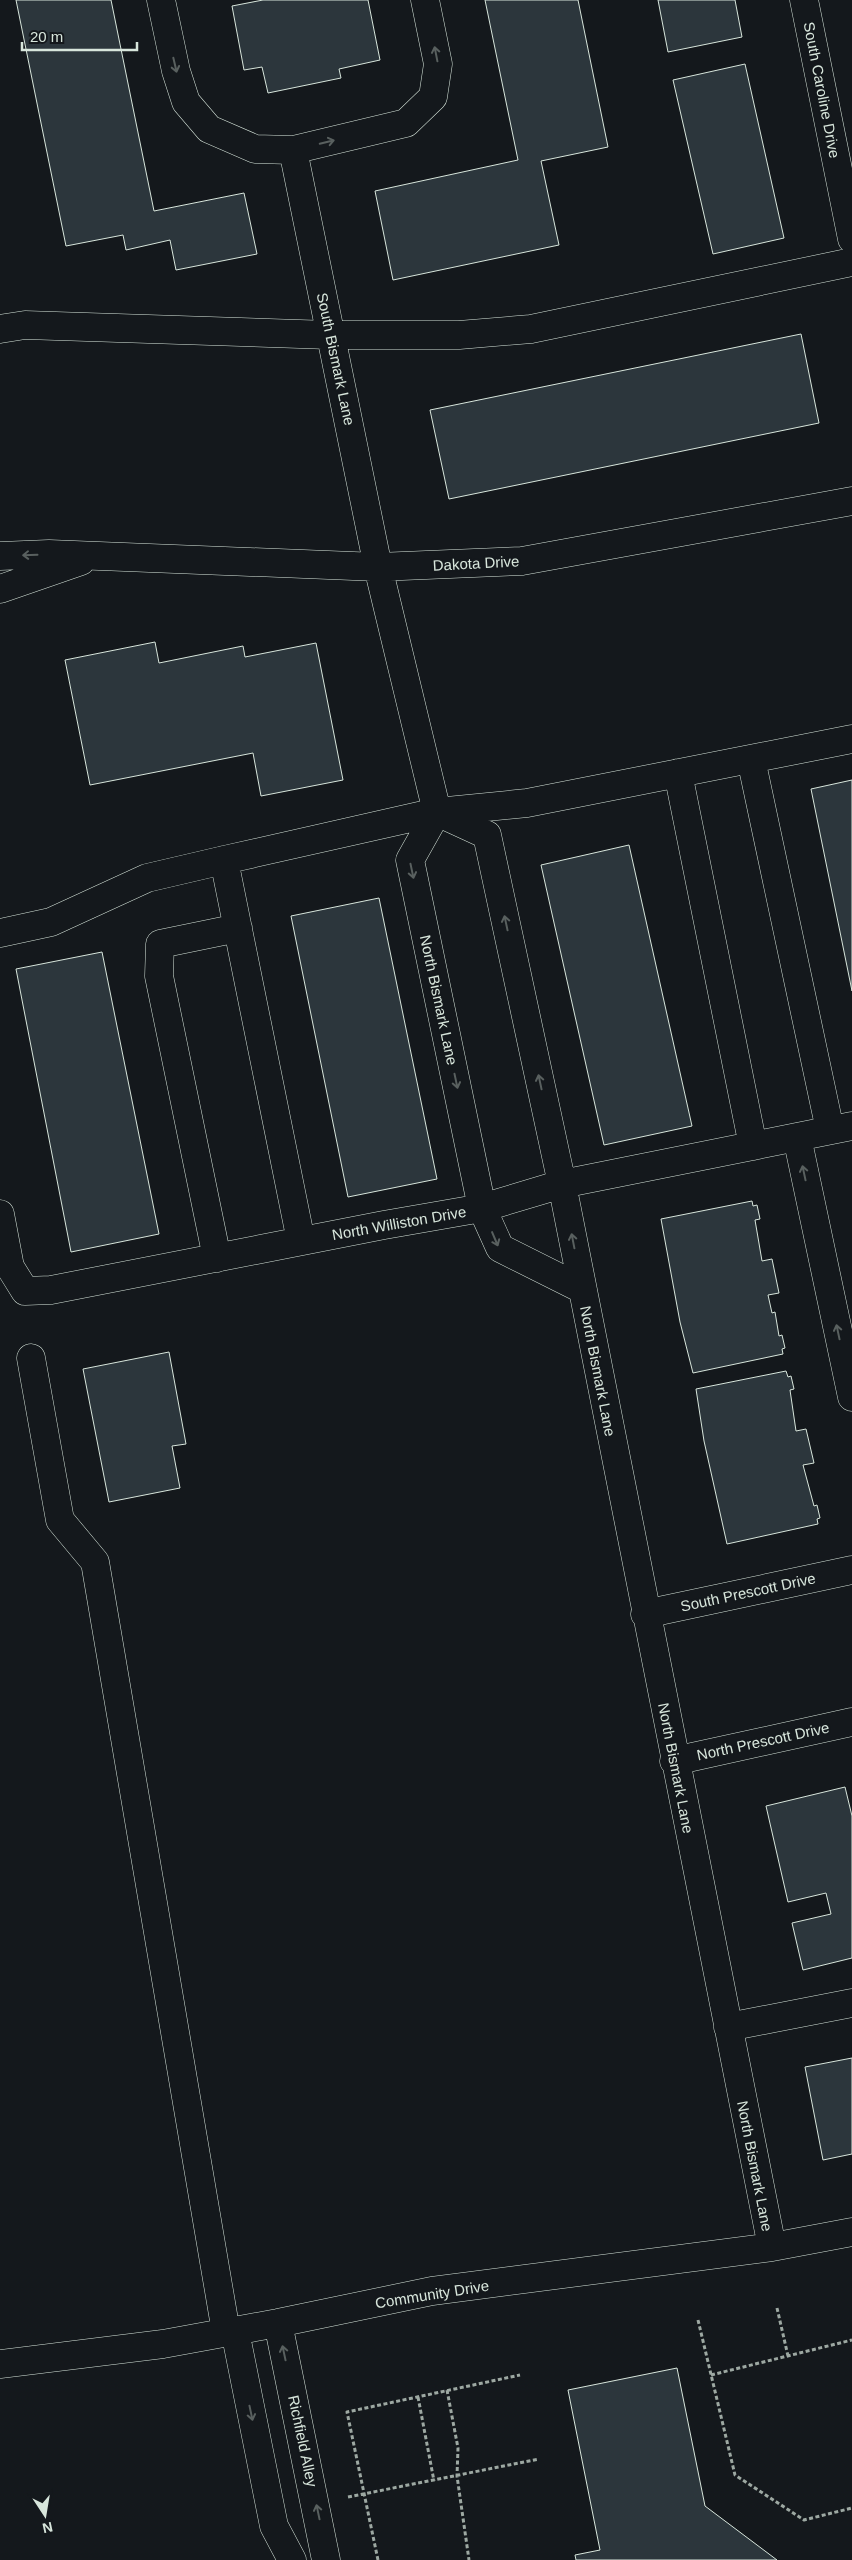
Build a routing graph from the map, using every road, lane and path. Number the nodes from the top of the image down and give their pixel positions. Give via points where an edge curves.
1 (161, 0) edge
2 (425, 0) edge
3 (804, 0) edge
4 (293, 150) junction
5 (850, 224) edge
6 (852, 262) edge
7 (0, 329) edge
8 (330, 335) junction
9 (852, 501) edge
10 (0, 556) edge
11 (94, 556) junction
12 (378, 568) junction
13 (0, 590) edge
14 (852, 739) edge
15 (751, 759) junction
16 (678, 773) junction
17 (437, 812) junction
18 (224, 860) junction
19 (238, 928) junction
20 (0, 932) edge
21 (841, 1128) edge
22 (797, 1137) junction
23 (753, 1146) junction
24 (562, 1184) junction
25 (482, 1208) junction
26 (0, 1214) edge
27 (301, 1241) junction
28 (217, 1258) junction
29 (582, 1289) junction
30 (31, 1358) dead end
31 (852, 1397) edge
32 (852, 1570) edge
33 (645, 1614) junction
34 (852, 1722) edge
35 (674, 1761) junction
36 (852, 2003) edge
37 (728, 2027) junction
38 (852, 2232) edge
39 (772, 2247) junction
40 (777, 2308) dead end
41 (698, 2320) dead end
42 (278, 2323) junction
43 (230, 2332) junction
44 (852, 2340) edge
45 (788, 2356) junction
46 (4, 2366) edge
47 (711, 2374) junction
48 (520, 2375) dead end
49 (447, 2390) junction
50 (418, 2396) junction
51 (539, 2459) dead end
52 (457, 2476) junction
53 (434, 2481) junction
54 (364, 2494) junction
55 (347, 2498) dead end
56 (852, 2508) edge
57 (292, 2560) edge
58 (326, 2560) edge
59 (378, 2560) edge
60 (469, 2560) edge

1 -> 4 street via 186,102 209,129 255,149
4 -> 2 street via 406,123 433,97 438,64
3 - 5 street, South Caroline Drive
4 - 8 street, South Bismark Lane
6 - 8 street via 531,328 459,335
7 - 8 street via 25,325
8 - 12 street, South Bismark Lane
9 - 12 street, Dakota Drive via 522,562
11 -> 10 street, Dakota Drive
11 - 12 street, Dakota Drive
11 - 13 street, Dakota Drive
12 - 17 street
14 - 15 street
15 - 16 street
15 - 21 street
16 - 17 street via 527,803
16 - 23 street
17 - 18 street
24 -> 17 street, North Bismark Lane via 488,835
17 -> 25 street, North Bismark Lane via 410,860
18 - 19 street
18 - 20 street via 147,878 51,922
19 - 27 street
19 - 28 street via 160,944 159,976
21 - 22 street, North Williston Drive
22 - 23 street, North Williston Drive
31 -> 22 street
23 - 24 street, North Williston Drive
24 - 25 street, North Williston Drive
29 -> 24 street, North Bismark Lane
25 - 27 street, North Williston Drive
25 -> 29 street, North Bismark Lane via 500,1248
26 - 28 street, North Williston Drive via 10,1267 25,1291 51,1290
27 - 28 street, North Williston Drive
29 - 33 street, North Bismark Lane
30 - 43 street via 60,1520 94,1562
32 - 33 street, South Prescott Drive
33 - 35 street, North Bismark Lane
34 - 35 street, North Prescott Drive
35 - 37 street, North Bismark Lane
36 - 37 street
37 - 39 street, North Bismark Lane
38 - 39 street, Community Drive
39 - 42 street, Community Drive via 432,2291
40 - 45 path
41 - 47 path
42 - 43 street, Community Drive
58 -> 42 street, Richfield Alley
43 - 46 street, Community Drive
43 -> 57 street via 274,2526
44 - 45 path
45 - 47 path
47 - 56 path via 735,2475 804,2520
48 - 49 path
49 - 50 path
49 - 52 path via 458,2448
50 - 53 path
50 - 54 path via 347,2412
51 - 52 path
52 - 53 path
52 - 60 path
53 - 54 path
54 - 55 path
54 - 59 path

